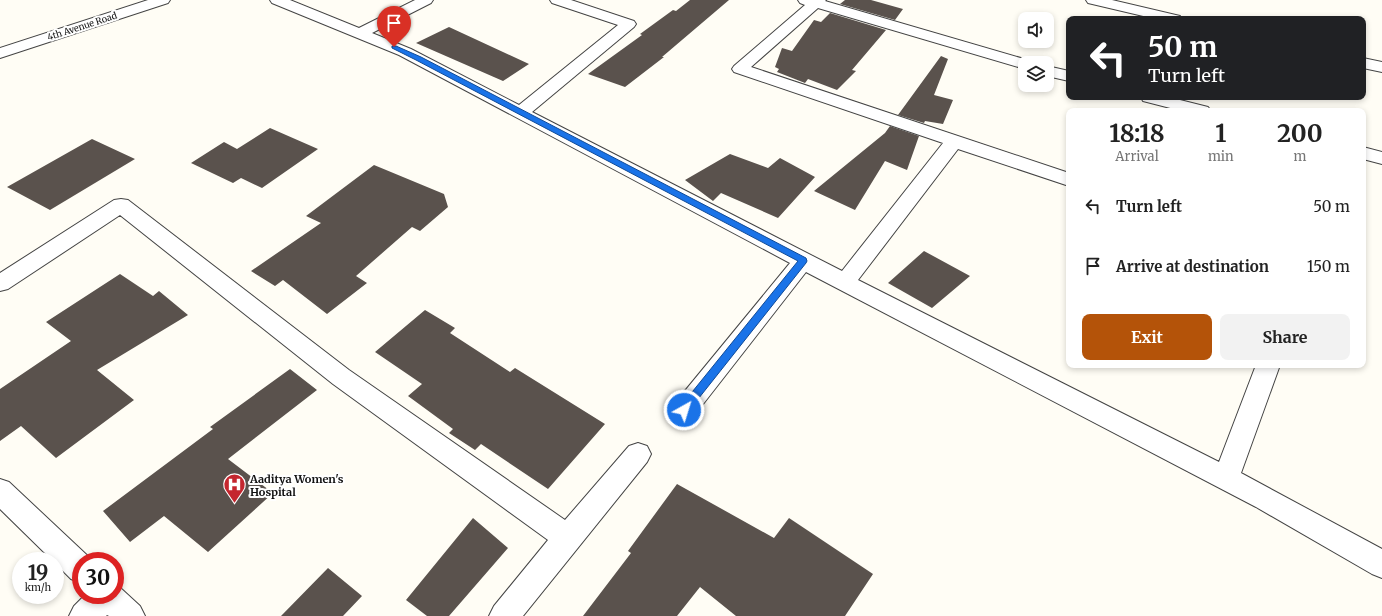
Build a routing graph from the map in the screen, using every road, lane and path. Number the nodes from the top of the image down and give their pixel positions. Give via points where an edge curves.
1 (163, 0) edge
2 (277, 0) edge
3 (426, 0) edge
4 (557, 0) edge
5 (1093, 0) edge
6 (813, 1) edge
7 (1162, 16) edge
8 (360, 33) junction
9 (0, 53) edge
10 (1018, 62) edge
11 (1366, 64) edge
12 (1382, 67) edge
13 (1054, 73) edge
14 (1066, 75) edge
15 (1160, 100) edge
16 (1191, 108) edge
17 (521, 112) junction
18 (954, 141) junction
19 (1366, 154) edge
20 (1382, 158) edge
21 (1066, 179) edge
22 (803, 261) junction
23 (845, 282) junction
24 (0, 283) edge
25 (1267, 368) edge
26 (684, 410) dead end
27 (638, 454) dead end
28 (1226, 479) junction
29 (0, 491) edge
30 (567, 538) junction
31 (72, 560) edge
32 (1382, 564) edge
33 (98, 604) edge
34 (117, 604) edge
35 (84, 616) edge
36 (130, 616) edge
37 (504, 616) edge

1 - 9 street, 4th Avenue Road
2 - 8 street
3 - 8 street
4 - 17 street via 629,24
5 - 7 street
6 - 10 street
6 - 18 street via 740,69
8 - 17 street via 405,52
11 - 12 street
13 - 14 street
15 - 16 street
17 - 22 street
18 - 21 street
18 - 23 street
19 - 20 street
22 - 23 street
22 - 26 street
23 - 28 street
24 - 30 street via 121,205 341,377
25 - 28 street
27 - 30 street
28 - 32 street
29 - 31 street
30 - 37 street
33 - 35 street
34 - 36 street

